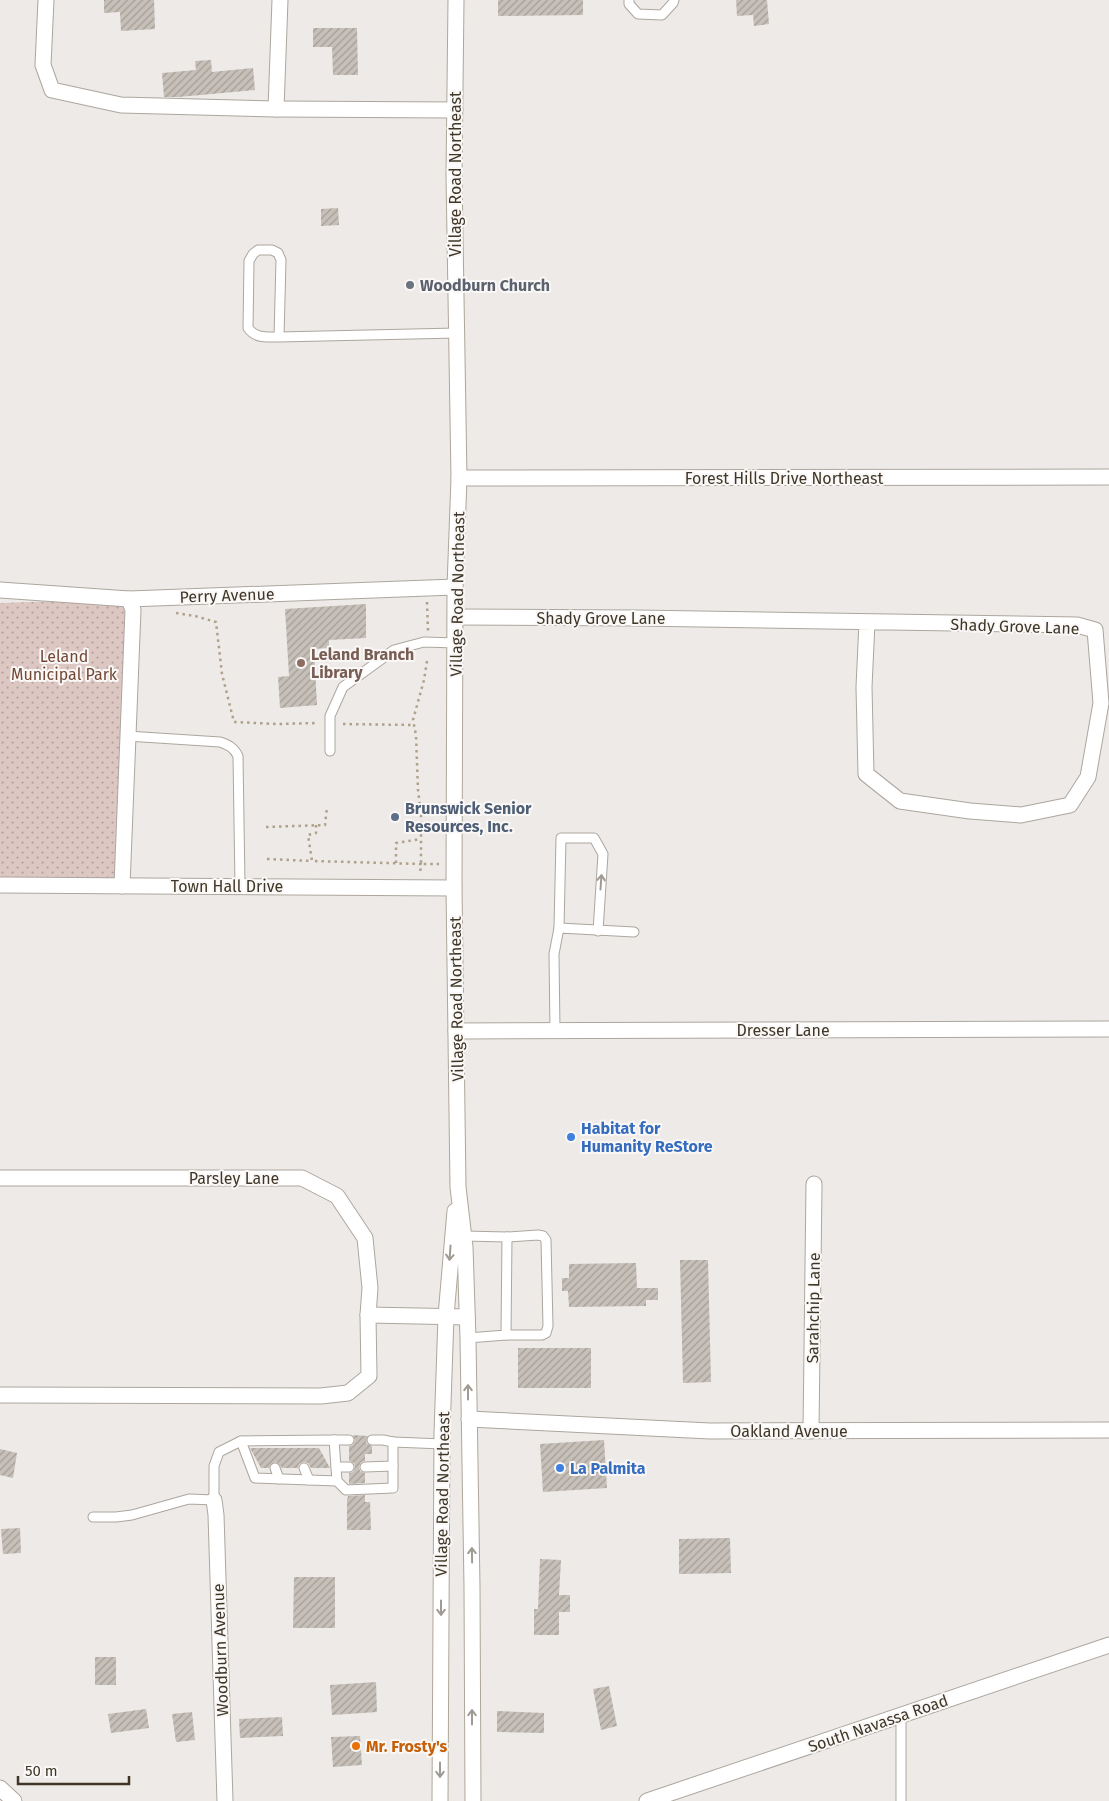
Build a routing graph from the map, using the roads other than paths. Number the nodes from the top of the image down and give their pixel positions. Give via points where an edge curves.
1 (46, 0) edge
2 (280, 0) edge
3 (456, 0) edge
4 (629, 0) edge
5 (674, 0) edge
6 (276, 110) junction
7 (455, 110) junction
8 (457, 333) junction
9 (279, 336) junction
10 (1109, 477) edge
11 (459, 478) junction
12 (455, 587) junction
13 (0, 590) edge
14 (129, 598) junction
15 (456, 617) junction
16 (867, 622) junction
17 (456, 643) junction
18 (127, 736) junction
19 (330, 751) dead end
20 (0, 885) edge
21 (122, 886) junction
22 (240, 886) junction
23 (454, 888) junction
24 (558, 928) junction
25 (598, 931) junction
26 (634, 932) dead end
27 (1109, 1029) edge
28 (456, 1031) junction
29 (555, 1031) junction
30 (0, 1178) edge
31 (814, 1184) dead end
32 (458, 1187) junction
33 (464, 1236) junction
34 (507, 1237) junction
35 (368, 1315) junction
36 (446, 1316) junction
37 (467, 1317) junction
38 (506, 1335) junction
39 (468, 1338) junction
40 (0, 1395) edge
41 (469, 1419) junction
42 (1109, 1430) edge
43 (811, 1431) junction
44 (334, 1440) junction
45 (349, 1440) dead end
46 (372, 1440) dead end
47 (242, 1441) junction
48 (393, 1442) junction
49 (443, 1444) junction
50 (393, 1466) junction
51 (336, 1467) junction
52 (349, 1467) dead end
53 (365, 1467) dead end
54 (275, 1468) dead end
55 (304, 1468) dead end
56 (279, 1479) junction
57 (309, 1480) junction
58 (337, 1481) junction
59 (214, 1500) junction
60 (92, 1517) dead end
61 (1109, 1645) edge
62 (901, 1716) junction
63 (0, 1788) edge
64 (13, 1801) edge
65 (225, 1801) edge
66 (440, 1801) edge
67 (473, 1801) edge
68 (647, 1801) edge
69 (901, 1801) edge

1 - 6 street via 43,65 52,90 121,105
2 - 6 street
3 - 7 street, Village Road Northeast
4 - 5 lane via 638,14 662,15
6 - 7 street
7 - 8 street, Village Road Northeast
8 - 9 lane
8 - 11 street, Village Road Northeast
9 - 9 lane via 258,337 248,328 249,261 258,250 272,250 281,260
10 - 11 street, Forest Hills Drive Northeast
11 - 12 street, Village Road Northeast
12 - 14 street, Perry Avenue
12 - 15 street, Village Road Northeast
13 - 14 street, Perry Avenue
14 - 18 street via 133,610
15 - 16 street, Shady Grove Lane
15 - 17 street, Village Road Northeast
16 - 16 street, Shady Grove Lane via 1076,625 1095,630 1101,703 1088,777 1070,806 1021,816 900,801 866,774 864,687
17 - 19 lane via 424,642 394,650 344,687 330,716
17 - 23 street, Village Road Northeast
18 - 21 street
18 - 22 lane via 220,742 236,751
20 - 21 street, Town Hall Drive
21 - 22 street, Town Hall Drive
22 - 23 street, Town Hall Drive
23 - 28 street, Village Road Northeast
24 - 25 lane
25 -> 24 lane via 603,854 594,838 561,838
24 - 29 lane via 554,954
25 - 26 lane
27 - 29 street, Dresser Lane
28 - 29 street, Dresser Lane
28 - 32 street, Village Road Northeast
30 - 35 street, Parsley Lane via 302,1178 336,1196 365,1238 370,1288
31 - 43 street, Sarahchip Lane
32 - 33 street, Village Road Northeast
32 -> 36 street, Village Road Northeast
33 - 34 lane
33 - 37 street, Village Road Northeast
34 - 38 lane
34 - 38 lane via 538,1235 546,1240 548,1326 542,1335
35 - 36 street
35 - 40 street, Parsley Lane via 369,1376 348,1393 321,1396
36 - 37 street
36 - 49 street, Village Road Northeast
37 - 39 street, Village Road Northeast
38 - 39 lane
41 -> 39 street, Village Road Northeast
41 - 43 street, Oakland Avenue via 710,1431
67 -> 41 street, Village Road Northeast
42 - 43 street, Oakland Avenue
44 - 45 lane
44 - 47 lane via 294,1444
44 - 51 lane
46 - 48 lane
47 - 56 lane via 255,1478
47 - 59 lane via 219,1452 214,1466
48 - 49 lane
48 - 50 lane
49 -> 66 street, Village Road Northeast
50 - 53 lane
50 - 58 lane via 393,1488 346,1490
51 - 52 lane
51 - 58 lane
54 - 56 lane
55 - 57 lane
56 - 57 lane
57 - 58 lane
59 - 60 lane via 189,1500 132,1515
59 - 65 street, Woodburn Avenue
61 - 62 street, South Navassa Road
62 - 68 street, South Navassa Road
62 - 69 lane
63 - 64 street

